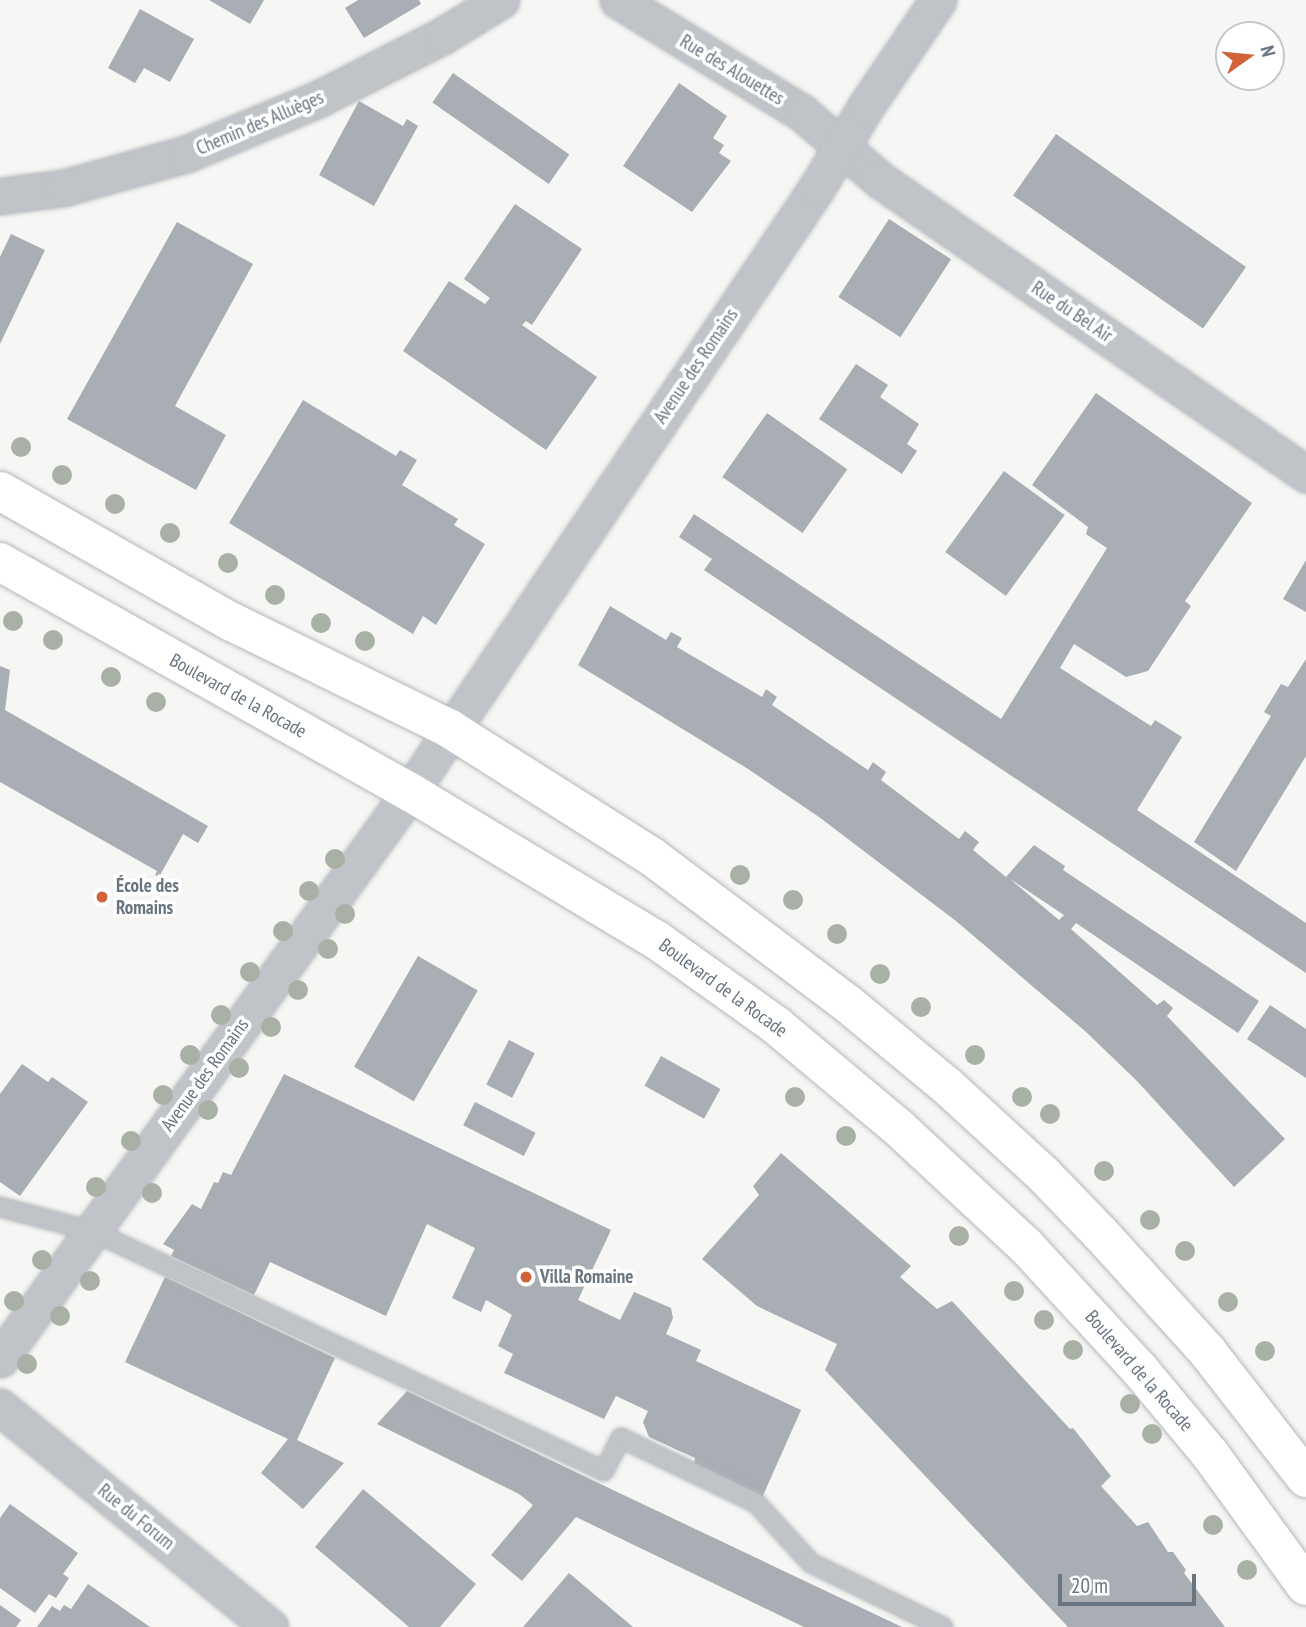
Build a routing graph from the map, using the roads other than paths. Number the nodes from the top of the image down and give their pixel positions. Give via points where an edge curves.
1 (501, 0) edge
2 (618, 0) edge
3 (938, 0) edge
4 (843, 145) junction
5 (0, 196) edge
6 (1306, 474) edge
7 (0, 491) edge
8 (0, 562) edge
9 (450, 729) junction
10 (410, 792) junction
11 (0, 1207) edge
12 (92, 1231) junction
13 (0, 1360) edge
14 (0, 1407) edge
15 (1306, 1478) edge
16 (1306, 1586) edge
17 (270, 1627) edge
18 (943, 1627) edge

1 - 5 street, Chemin des Alluèges via 442,36 318,99 186,154 63,188
2 - 4 street, Rue des Alouettes via 801,112
3 - 4 street, Avenue des Romains
4 - 6 street, Rue du Bel Air via 880,180
4 - 9 street, Avenue des Romains
7 - 9 main road via 232,622
8 - 10 main road, Boulevard de la Rocade
9 - 10 street, Avenue des Romains
9 - 15 main road via 651,856 848,1004 946,1085 1043,1174 1161,1298
10 - 12 street, Avenue des Romains
10 - 16 main road, Boulevard de la Rocade via 713,979 901,1129 1026,1246 1140,1370 1210,1454
11 - 12 lane
12 - 13 street, Avenue des Romains
12 - 18 lane via 604,1471 621,1438 755,1503 811,1563
14 - 17 street, Rue du Forum

